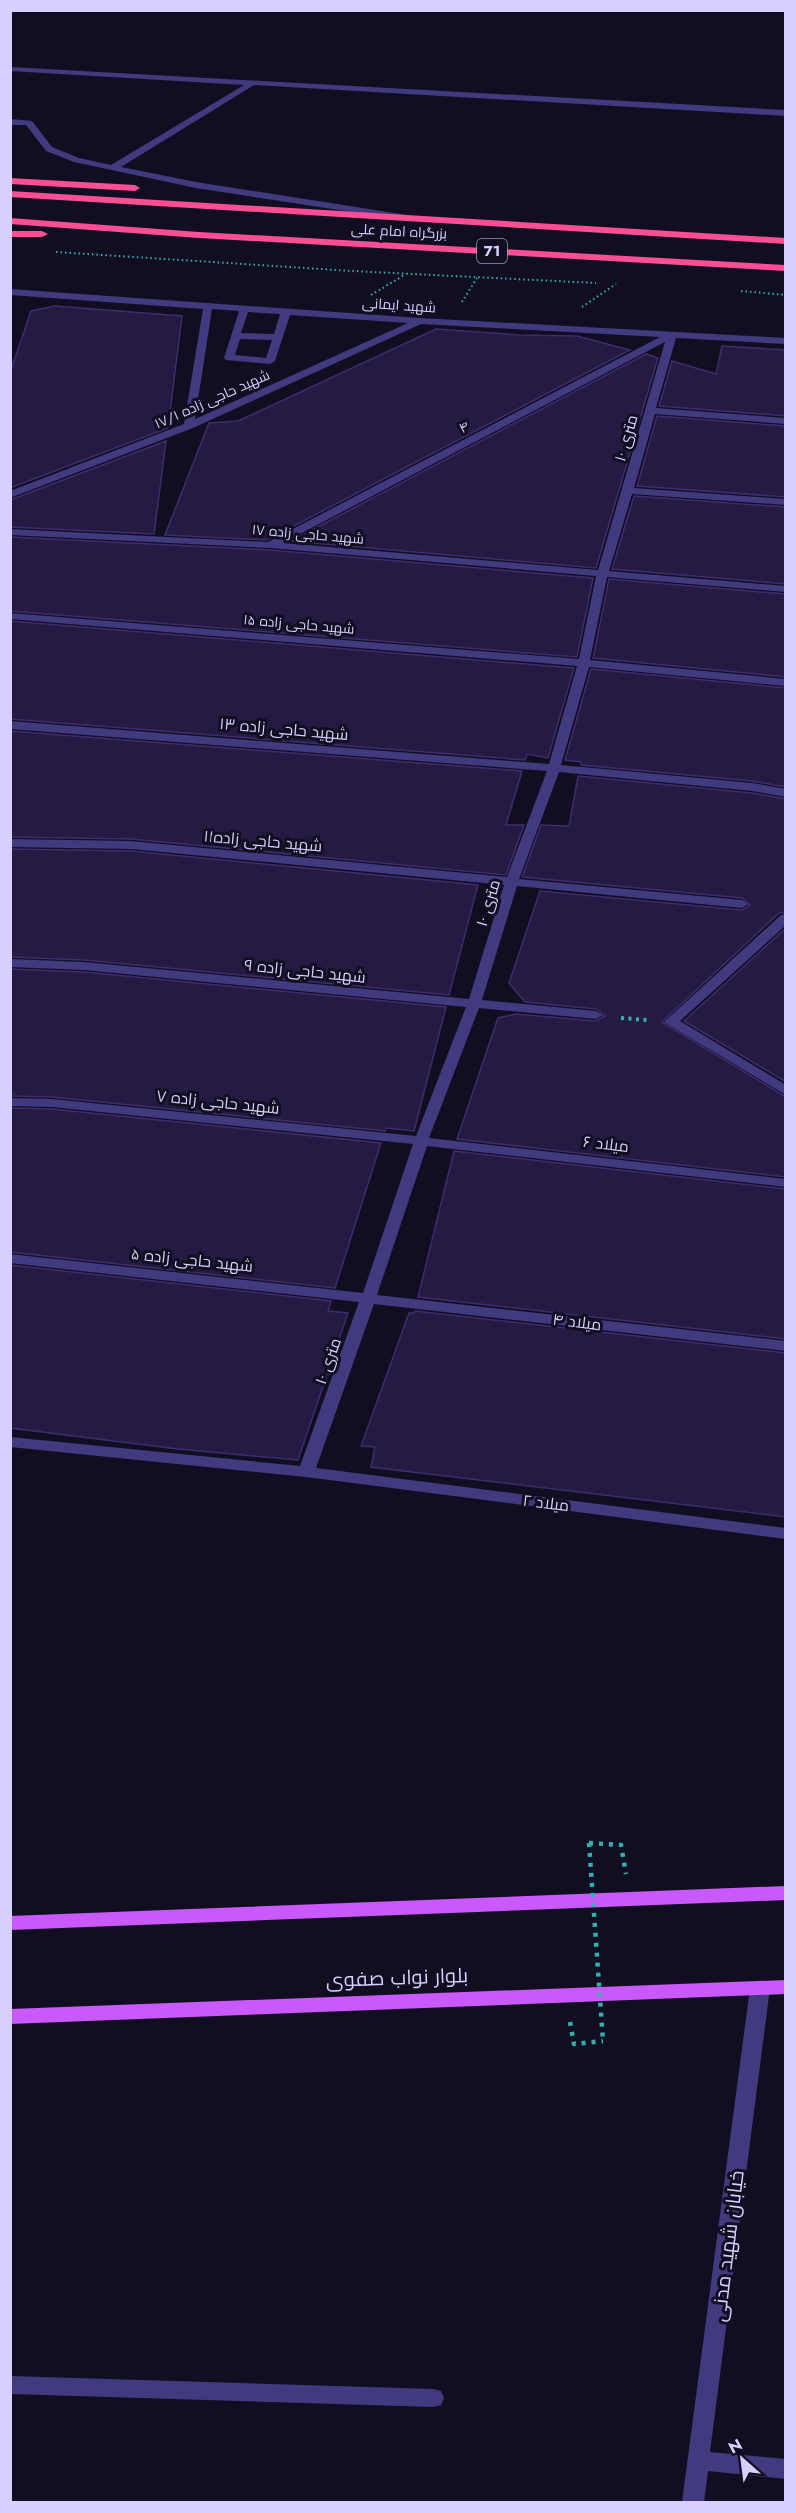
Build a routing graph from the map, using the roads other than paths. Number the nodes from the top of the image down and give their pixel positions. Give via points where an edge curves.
1 (10, 69) edge
2 (251, 84) junction
3 (786, 113) edge
4 (10, 122) edge
5 (112, 168) junction
6 (10, 181) edge
7 (10, 195) edge
8 (219, 205) junction
9 (427, 220) junction
10 (10, 221) edge
11 (10, 234) edge
12 (199, 235) junction
13 (786, 241) edge
14 (786, 268) edge
15 (11, 293) edge
16 (208, 306) junction
17 (244, 309) junction
18 (286, 311) junction
19 (420, 321) junction
20 (672, 335) junction
21 (277, 337) junction
22 (235, 341) junction
23 (786, 341) edge
24 (650, 411) junction
25 (786, 421) edge
26 (189, 426) junction
27 (628, 490) junction
28 (10, 495) edge
29 (786, 502) edge
30 (10, 532) edge
31 (270, 545) junction
32 (602, 574) junction
33 (786, 589) edge
34 (10, 616) edge
35 (584, 663) junction
36 (786, 683) edge
37 (10, 725) edge
38 (554, 768) junction
39 (786, 793) edge
40 (10, 843) edge
41 (512, 881) junction
42 (742, 904) dead end
43 (786, 918) edge
44 (10, 963) edge
45 (474, 1005) junction
46 (596, 1016) road end
47 (786, 1091) edge
48 (10, 1102) edge
49 (422, 1141) junction
50 (786, 1183) edge
51 (10, 1258) edge
52 (369, 1297) junction
53 (786, 1346) edge
54 (10, 1442) edge
55 (306, 1472) junction
56 (786, 1534) edge
57 (786, 1893) edge
58 (10, 1923) edge
59 (786, 1987) edge
60 (760, 1988) junction
61 (10, 2017) edge
62 (10, 2385) edge
63 (433, 2398) dead end
64 (700, 2461) junction
65 (786, 2469) edge
66 (693, 2502) edge

1 - 2 street
2 - 3 street
2 - 5 street
4 - 5 street via 29,123 49,149
5 - 9 street via 196,185
6 - 8 highway via 184,191
7 - 8 highway, بزرگراه امام علی / 71
8 - 9 highway, بزرگراه امام علی / 71
9 - 13 highway, بزرگراه امام علی / 71
10 - 12 highway, بزرگراه امام علی / 71
11 - 12 highway
12 - 14 highway, بزرگراه امام علی / 71
15 - 16 street, شهید ایمانی
16 - 17 street, شهید ایمانی
16 - 26 street
17 - 18 street, شهید ایمانی
17 - 22 street
18 - 19 street, شهید ایمانی
18 - 21 street
19 - 20 street, شهید ایمانی
19 - 26 street, شهید حاجی زاده ۱۷/۱
20 - 23 street, شهید ایمانی
20 - 24 street, ۱۰ متری
20 - 31 street, ۴
21 - 22 street
21 - 22 street via 274,348
24 - 25 street
24 - 27 street, ۱۰ متری
26 - 28 street, شهید حاجی زاده ۱۷/۱
27 - 29 street
27 - 32 street, ۱۰ متری
30 - 31 street, شهید حاجی زاده ۱۷
31 - 32 street, شهید حاجی زاده ۱۷
32 - 33 street, شهید حاجی زاده ۱۷
32 - 35 street, ۱۰ متری
34 - 35 street, شهید حاجی زاده ۱۵
35 - 36 street, شهید حاجی زاده ۱۵
35 - 38 street, ۱۰ متری
37 - 38 street, شهید حاجی زاده ۱۳
38 - 39 street, شهید حاجی زاده ۱۳
38 - 41 street, ۱۰ متری
40 - 41 street, شهید حاجی زاده۱۱ via 131,845
41 - 42 street, شهید حاجی زاده۱۱
41 - 45 street, ۱۰ متری
43 - 47 street via 671,1022
44 - 45 street, شهید حاجی زاده ۹ via 84,966
45 - 46 street, شهید حاجی زاده ۹
45 - 49 street, ۱۰ متری
48 - 49 street, شهید حاجی زاده ۷
49 - 50 street, میلاد ۶
49 - 52 street, ۱۰ متری
51 - 52 street, شهید حاجی زاده ۵
52 - 53 street, میلاد ۴
52 - 55 street, ۱۰ متری
54 - 55 street, میلاد ۲
55 - 56 street, میلاد ۲
57 - 58 main road
59 - 60 main road, بلوار نواب صفوی
60 - 61 main road, بلوار نواب صفوی
60 - 64 street, خیابان شهید مدنی
62 - 63 street
64 - 65 street
64 - 66 street, خیابان شهید مدنی

